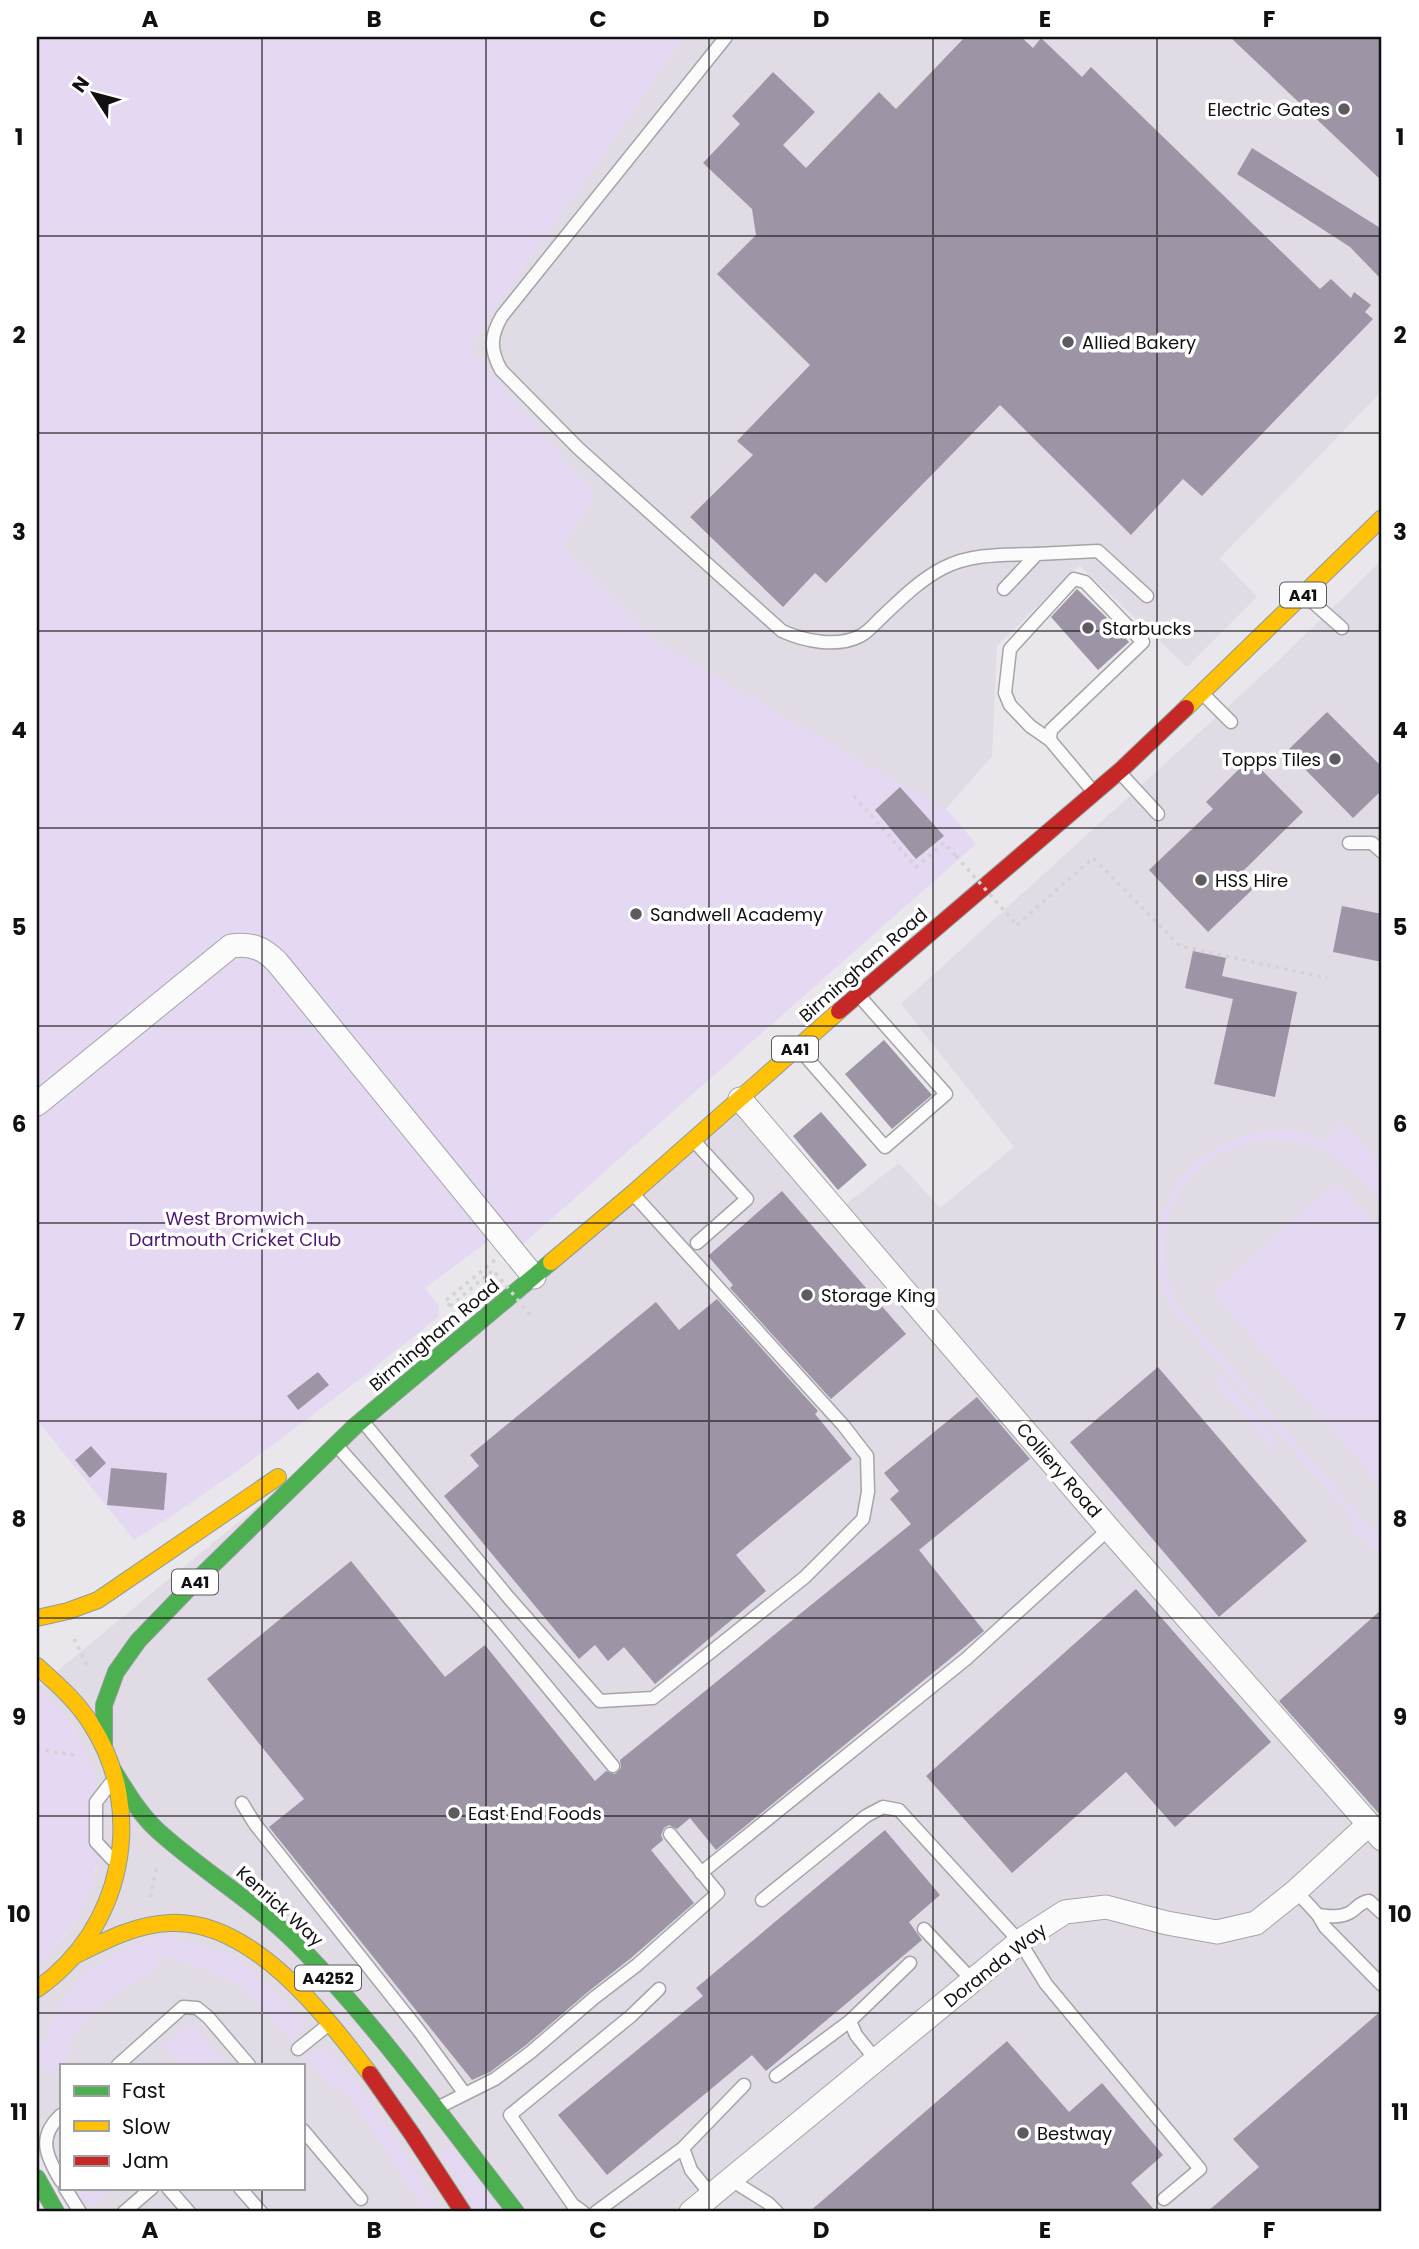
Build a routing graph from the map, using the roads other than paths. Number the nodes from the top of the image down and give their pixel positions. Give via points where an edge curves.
1 (726, 37) edge
2 (1382, 518) edge
3 (1037, 554) junction
4 (1004, 589) dead end
5 (1304, 594) junction
6 (1147, 596) dead end
7 (1342, 628) dead end
8 (1203, 693) junction
9 (1231, 722) dead end
10 (1050, 740) junction
11 (1118, 771) junction
12 (1094, 792) junction
13 (1158, 814) dead end
14 (1349, 843) dead end
15 (1382, 852) edge
16 (858, 995) junction
17 (797, 1047) junction
18 (740, 1099) junction
19 (37, 1104) edge
20 (693, 1139) junction
21 (633, 1193) junction
22 (697, 1243) dead end
23 (534, 1277) junction
24 (358, 1424) junction
25 (334, 1443) junction
26 (1110, 1529) junction
27 (37, 1618) edge
28 (37, 1666) edge
29 (104, 1746) junction
30 (612, 1766) dead end
31 (114, 1774) junction
32 (242, 1803) dead end
33 (1376, 1831) edge
34 (670, 1834) dead end
35 (120, 1867) junction
36 (701, 1873) junction
37 (1296, 1891) junction
38 (762, 1900) dead end
39 (1382, 1913) edge
40 (1318, 1915) junction
41 (924, 1928) dead end
42 (1020, 1942) junction
43 (74, 1956) junction
44 (910, 1963) dead end
45 (972, 1980) junction
46 (1382, 1985) edge
47 (659, 1989) dead end
48 (38, 1991) edge
49 (850, 2021) junction
50 (330, 2024) junction
51 (298, 2049) dead end
52 (876, 2060) junction
53 (119, 2064) edge
54 (248, 2064) edge
55 (776, 2076) dead end
56 (744, 2085) dead end
57 (465, 2094) junction
58 (435, 2109) junction
59 (60, 2116) edge
60 (304, 2131) edge
61 (682, 2148) junction
62 (37, 2178) edge
63 (60, 2179) edge
64 (732, 2180) junction
65 (66, 2190) edge
66 (150, 2190) edge
67 (169, 2190) edge
68 (242, 2190) edge
69 (712, 2196) junction
70 (361, 2199) dead end
71 (1164, 2199) dead end
72 (181, 2210) edge
73 (56, 2212) edge
74 (79, 2212) edge
75 (124, 2212) edge
76 (261, 2212) edge
77 (463, 2212) edge
78 (516, 2212) edge
79 (583, 2212) edge
80 (596, 2212) edge
81 (691, 2212) edge
82 (777, 2212) edge

1 - 3 lane via 502,316 492,338 501,370 589,457 782,631 796,638 846,641 862,635 919,583 945,567 979,556
2 - 5 main road, Birmingham Road / A41
3 - 4 lane
3 - 6 lane via 1098,551
5 - 7 lane
5 - 8 main road, Birmingham Road / A41
8 - 9 lane
8 - 11 main road, Birmingham Road / A41
10 - 10 lane via 1051,730 1143,642 1085,582 1074,579 1010,649 1005,693 1010,705
10 - 12 lane
11 - 12 main road, Birmingham Road / A41
11 - 13 lane
12 - 16 main road, Birmingham Road / A41
14 - 15 lane via 1372,843
16 - 17 main road, Birmingham Road / A41
16 - 17 lane via 946,1094 885,1147
17 - 18 main road, Birmingham Road / A41
18 - 20 main road, Birmingham Road / A41
18 - 26 street, Colliery Road
19 - 23 street via 231,946 261,948
20 - 21 main road, Birmingham Road / A41
20 - 22 lane via 747,1199
21 - 23 main road, Birmingham Road / A41
21 - 24 lane via 867,1456 863,1519 805,1577 653,1698 600,1701
23 - 24 main road, Birmingham Road / A41
24 - 25 main road, Birmingham Road / A41
25 - 27 main road, Birmingham Road / A41 via 98,1600
25 - 29 main road, Birmingham Road / A41 via 138,1641 116,1672 104,1705
25 - 30 lane via 496,1625
26 - 33 street, Colliery Road
26 - 36 lane via 966,1659
28 - 29 main road, A41 via 82,1708
29 - 31 main road, A41
31 - 35 main road, A41 via 124,1825
31 - 35 lane via 96,1802 96,1842
31 - 58 main road, Kenrick Way / A4252 via 156,1829 297,1944 362,2014
32 - 57 lane
33 - 37 street, Doranda Way
34 - 36 lane
35 - 43 main road, A41 via 107,1909
36 - 57 lane via 718,1893 531,2052
37 - 40 lane
37 - 42 street, Doranda Way via 1256,1923 1217,1932 1106,1907 1065,1912
38 - 42 lane via 883,1807 899,1810
39 - 40 lane via 1363,1901 1336,1917
40 - 46 lane
41 - 45 lane
42 - 45 street, Doranda Way
42 - 71 lane via 1046,1984 1200,2169
43 - 48 main road, A41
43 - 50 main road, A4252 via 142,1926 187,1923 206,1927 256,1952
44 - 49 lane
45 - 52 street, Doranda Way
47 - 79 lane via 510,2115 573,2205
49 - 52 lane
49 - 55 lane
50 - 51 lane
50 - 77 main road, A4252 via 368,2069
52 - 64 street, Doranda Way
53 - 54 lane via 183,2007 197,2008 208,2017
56 - 61 lane
57 - 58 lane
58 - 78 main road, Kenrick Way / A4252
59 - 63 lane via 45,2140
60 - 70 lane
61 - 69 lane via 691,2170
61 - 80 lane
62 - 73 main road
64 - 69 street, Doranda Way
64 - 82 lane
65 - 74 lane
66 - 75 lane
67 - 72 lane
68 - 76 lane
69 - 81 street, Doranda Way

